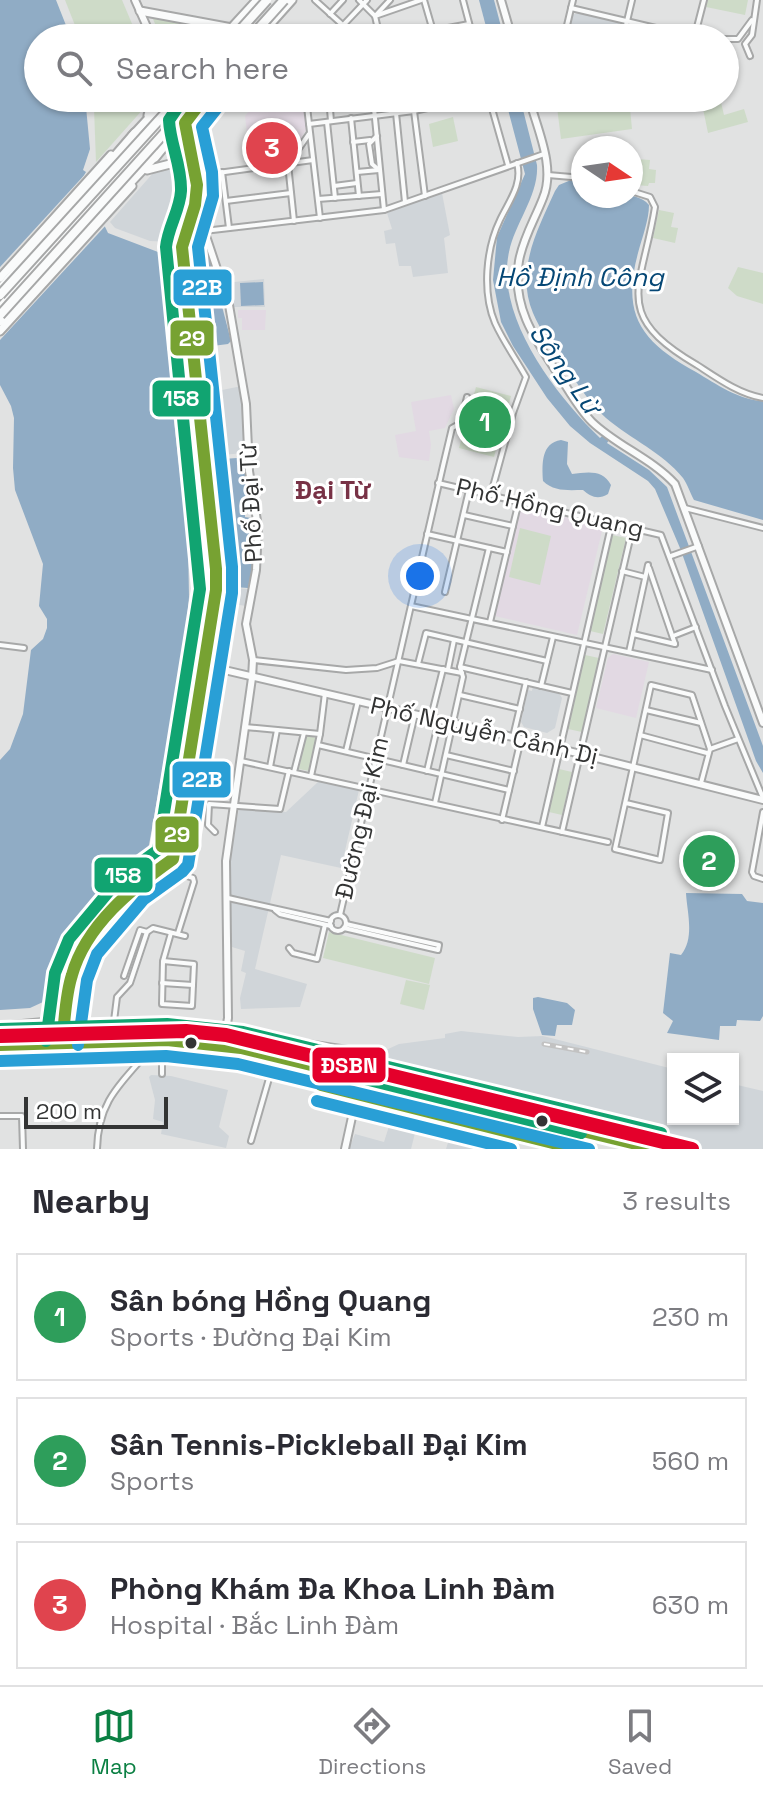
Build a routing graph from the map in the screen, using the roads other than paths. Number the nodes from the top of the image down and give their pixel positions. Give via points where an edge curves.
1 (135, 0) edge
2 (257, 0) edge
3 (267, 0) edge
4 (284, 0) edge
5 (292, 0) edge
6 (315, 0) edge
7 (343, 0) edge
8 (390, 0) edge
9 (422, 0) edge
10 (463, 0) edge
11 (501, 0) edge
12 (573, 0) edge
13 (632, 0) edge
14 (704, 0) edge
15 (757, 0) edge
16 (363, 1) edge
17 (571, 8) junction
18 (140, 11) junction
19 (280, 13) junction
20 (330, 14) junction
21 (375, 16) junction
22 (753, 18) junction
23 (627, 21) junction
24 (146, 24) edge
25 (210, 24) edge
26 (236, 24) edge
27 (246, 24) edge
28 (263, 24) edge
29 (270, 24) edge
30 (343, 24) edge
31 (345, 24) edge
32 (377, 24) edge
33 (431, 24) edge
34 (469, 24) edge
35 (508, 24) edge
36 (567, 24) edge
37 (626, 24) edge
38 (640, 24) edge
39 (698, 24) edge
40 (739, 38) edge
41 (750, 56) dead end
42 (149, 112) edge
43 (155, 112) edge
44 (169, 112) edge
45 (182, 112) edge
46 (184, 112) edge
47 (193, 112) edge
48 (308, 112) edge
49 (329, 112) edge
50 (375, 112) edge
51 (405, 112) edge
52 (414, 112) edge
53 (493, 112) edge
54 (532, 112) edge
55 (396, 113) junction
56 (173, 114) joint
57 (375, 115) junction
58 (351, 118) junction
59 (146, 121) junction
60 (329, 121) junction
61 (185, 123) junction
62 (309, 124) junction
63 (179, 130) junction
64 (310, 132) junction
65 (135, 133) junction
66 (375, 138) junction
67 (353, 142) junction
68 (157, 154) junction
69 (543, 155) junction
70 (313, 160) junction
71 (518, 162) junction
72 (288, 164) junction
73 (508, 165) junction
74 (147, 170) junction
75 (379, 170) junction
76 (222, 172) junction
77 (356, 172) junction
78 (548, 175) junction
79 (571, 175) edge
80 (192, 177) junction
81 (357, 183) junction
82 (334, 186) junction
83 (291, 193) junction
84 (382, 194) junction
85 (643, 195) edge
86 (359, 196) junction
87 (425, 196) junction
88 (335, 198) junction
89 (318, 199) junction
90 (226, 201) junction
91 (195, 203) junction
92 (405, 203) junction
93 (384, 210) junction
94 (320, 218) junction
95 (188, 219) junction
96 (294, 221) junction
97 (229, 228) junction
98 (204, 231) junction
99 (0, 278) edge
100 (0, 292) edge
101 (0, 305) edge
102 (0, 318) edge
103 (0, 331) edge
104 (189, 369) junction
105 (467, 397) dead end
106 (763, 398) edge
107 (438, 483) junction
108 (469, 490) junction
109 (491, 494) junction
110 (519, 501) junction
111 (685, 508) junction
112 (463, 515) junction
113 (612, 522) junction
114 (513, 526) junction
115 (633, 526) junction
116 (763, 528) edge
117 (427, 534) junction
118 (457, 541) junction
119 (696, 546) junction
120 (489, 548) junction
121 (507, 552) junction
122 (671, 556) junction
123 (622, 571) junction
124 (645, 577) junction
125 (445, 592) dead end
126 (411, 606) junction
127 (471, 619) junction
128 (490, 622) junction
129 (696, 627) junction
130 (633, 634) junction
131 (673, 636) junction
132 (553, 637) junction
133 (454, 640) junction
134 (466, 643) junction
135 (584, 643) junction
136 (0, 645) edge
137 (605, 647) junction
138 (24, 648) dead end
139 (629, 652) junction
140 (253, 660) junction
141 (399, 661) junction
142 (547, 661) junction
143 (196, 664) junction
144 (418, 664) junction
145 (205, 666) junction
146 (445, 669) junction
147 (461, 670) junction
148 (712, 670) junction
149 (252, 678) junction
150 (526, 682) junction
151 (541, 686) junction
152 (325, 693) junction
153 (572, 693) junction
154 (459, 695) junction
155 (358, 701) junction
156 (388, 708) junction
157 (520, 709) junction
158 (646, 710) junction
159 (415, 714) junction
160 (435, 719) junction
161 (453, 723) junction
162 (701, 723) junction
163 (763, 723) edge
164 (245, 727) junction
165 (277, 730) junction
166 (304, 733) junction
167 (320, 734) junction
168 (640, 735) junction
169 (517, 738) junction
170 (738, 739) junction
171 (318, 745) junction
172 (559, 748) junction
173 (346, 751) junction
174 (708, 751) junction
175 (580, 753) junction
176 (446, 755) junction
177 (376, 758) junction
178 (241, 761) junction
179 (403, 765) junction
180 (633, 766) junction
181 (270, 767) junction
182 (427, 771) junction
183 (514, 771) junction
184 (292, 772) junction
185 (441, 774) junction
186 (311, 776) junction
187 (701, 786) junction
188 (369, 789) junction
189 (509, 790) junction
190 (763, 799) edge
191 (626, 803) junction
192 (435, 804) junction
193 (235, 805) junction
194 (763, 812) edge
195 (502, 820) junction
196 (542, 827) junction
197 (215, 832) dead end
198 (562, 832) junction
199 (608, 842) dead end
200 (760, 844) edge
201 (166, 866) junction
202 (763, 879) edge
203 (228, 898) junction
204 (340, 915) junction
205 (329, 924) junction
206 (345, 926) junction
207 (147, 932) junction
208 (174, 934) junction
209 (185, 936) dead end
210 (289, 948) dead end
211 (439, 948) dead end
212 (163, 961) junction
213 (124, 976) dead end
214 (162, 983) junction
215 (193, 985) junction
216 (65, 1021) junction
217 (0, 1025) edge
218 (227, 1031) junction
219 (62, 1043) junction
220 (0, 1045) edge
221 (223, 1045) junction
222 (361, 1051) dead end
223 (162, 1057) junction
224 (142, 1058) junction
225 (62, 1061) junction
226 (0, 1062) edge
227 (306, 1063) junction
228 (271, 1073) junction
229 (162, 1074) dead end
230 (302, 1080) junction
231 (357, 1094) junction
232 (0, 1116) edge
233 (515, 1133) junction
234 (593, 1133) junction
235 (251, 1141) dead end
236 (554, 1146) edge
237 (23, 1149) edge
238 (97, 1149) edge
239 (345, 1149) edge
240 (511, 1149) edge
241 (577, 1149) edge
242 (589, 1149) edge
243 (657, 1149) edge

1 - 18 main road
2 - 26 main road
3 - 19 main road
3 - 27 highway, bridge
4 - 28 highway, bridge
5 - 19 main road
6 - 20 street
7 - 20 street
8 - 21 street
9 - 21 street
9 - 33 street
10 - 34 street
11 - 35 main road
12 - 17 street
13 - 23 street
14 - 39 street
15 - 22 street
16 - 21 street
16 - 31 street
17 - 23 street
17 - 36 street
18 - 24 main road
18 - 25 main road
19 - 29 main road
20 - 30 street
21 - 32 street
22 - 40 street
22 - 41 street via 752,35 745,44
23 - 37 street
23 - 38 street
42 - 59 main road
43 - 59 main road
44 - 100 highway, bridge
45 - 61 main road
46 - 102 highway, bridge
47 - 61 main road
48 - 62 street
49 - 60 street
50 - 57 street
51 - 55 street
52 - 87 street
53 - 73 street
54 - 69 main road
55 - 57 street
55 - 92 street
56 - 63 main road
56 - 101 street, bridge
57 - 58 street
57 - 66 street
58 - 60 street
58 - 67 street
59 - 65 main road
60 - 62 street
60 - 82 street
61 - 63 main road
61 - 80 main road
62 - 64 street
63 - 68 main road
63 - 80 main road
64 - 70 street
64 - 72 street
65 - 99 main road
65 - 100 highway, bridge
66 - 67 street
66 - 75 street
67 - 77 street
68 - 74 main road
68 - 102 highway, bridge
69 - 71 street
69 - 78 main road
70 - 72 street
70 - 89 street
71 - 73 street
71 - 109 street via 518,184 489,255 488,294 494,322 526,377
72 - 76 street
72 - 83 street
73 - 87 street
74 - 80 main road via 170,164
74 - 103 main road
75 - 77 street
75 - 84 street
76 - 80 street
76 - 90 street
77 - 81 street
78 - 79 street
78 - 111 main road via 519,262 517,288 524,319 591,421 666,474
80 - 91 main road
80 - 104 main road via 175,239
81 - 82 street
81 - 86 street
82 - 88 street
83 - 90 street
83 - 96 street
84 - 86 street
84 - 93 street
85 - 106 street via 655,207 639,277 645,323 673,351 741,392
86 - 88 street
87 - 92 street
88 - 89 street
89 - 94 street
90 - 97 street
91 - 95 main road
91 - 98 main road, Phố Đại Từ
92 - 93 street
93 - 94 street
94 - 96 street
95 - 98 main road
95 - 104 main road via 182,247
96 - 97 street
97 - 98 street
98 - 140 main road, Phố Đại Từ via 229,305 246,404 258,527 246,624
104 - 143 main road via 209,585
104 - 145 main road via 216,569
105 - 107 street, Đường Đại Kim via 461,423 452,428
107 - 108 street, Phố Hồng Quang
107 - 117 street, Đường Đại Kim
108 - 109 street, Phố Hồng Quang
108 - 112 street
109 - 110 street, Phố Hồng Quang
110 - 113 street, Phố Hồng Quang
110 - 114 street
111 - 116 street
111 - 119 main road
112 - 114 street
112 - 118 street
113 - 115 street, Phố Hồng Quang
113 - 135 street
114 - 121 street
115 - 122 street, Phố Hồng Quang via 661,535
115 - 123 street
117 - 118 street
117 - 126 street, Đường Đại Kim
118 - 120 street
118 - 125 street
119 - 122 street
119 - 163 main road
120 - 121 street
120 - 127 street
121 - 128 street
122 - 129 street
123 - 124 street
123 - 137 street
124 - 130 street
124 - 131 street via 648,565
126 - 127 street
126 - 141 street, Đường Đại Kim
127 - 128 street
127 - 134 street
128 - 132 street
129 - 131 street
129 - 148 street
130 - 131 street via 675,644
130 - 139 street
132 - 135 street
132 - 142 street
133 - 134 street
133 - 144 street via 426,633
133 - 146 street
134 - 142 street
134 - 147 street
135 - 137 street
135 - 153 street
136 - 138 street
137 - 139 street
137 - 175 street
139 - 148 street
140 - 141 street via 346,670
140 - 149 main road, Phố Đại Từ
141 - 144 street
141 - 156 street, Đường Đại Kim
142 - 151 street
143 - 145 main road, Phố Nguyễn Cảnh Dị
143 - 201 main road
144 - 146 street
145 - 149 main road, Phố Nguyễn Cảnh Dị
145 - 201 main road via 176,849
146 - 147 street
146 - 160 street
147 - 150 street
147 - 154 street
148 - 170 street
149 - 152 main road, Phố Nguyễn Cảnh Dị
149 - 164 main road, Phố Đại Từ
150 - 151 street
150 - 157 street
151 - 153 street
152 - 155 main road, Phố Nguyễn Cảnh Dị
152 - 167 street
153 - 172 street
154 - 157 street
154 - 161 street
155 - 156 main road, Phố Nguyễn Cảnh Dị
155 - 173 street
156 - 159 main road, Phố Nguyễn Cảnh Dị
156 - 177 street, Đường Đại Kim
157 - 169 street
158 - 162 street
158 - 162 street via 651,685 692,695
158 - 168 street
159 - 160 main road, Phố Nguyễn Cảnh Dị
159 - 179 street
160 - 161 main road, Phố Nguyễn Cảnh Dị
160 - 182 street
161 - 169 main road, Phố Nguyễn Cảnh Dị
161 - 176 street
162 - 174 street
164 - 165 street
164 - 178 main road, Phố Đại Từ
165 - 166 street
165 - 181 street
166 - 167 street
166 - 184 street
167 - 171 street
168 - 174 street
168 - 180 street
169 - 172 main road, Phố Nguyễn Cảnh Dị
169 - 183 street
170 - 174 street
170 - 190 street
171 - 173 street
171 - 186 street
172 - 175 main road, Phố Nguyễn Cảnh Dị
172 - 196 street
173 - 177 street
174 - 187 street
175 - 180 main road, Phố Nguyễn Cảnh Dị
175 - 198 street
176 - 183 street
176 - 185 street
177 - 179 street
177 - 188 street, Đường Đại Kim
178 - 181 street
178 - 193 main road, Phố Đại Từ
179 - 182 street
180 - 187 main road, Phố Nguyễn Cảnh Dị
180 - 191 street
181 - 184 street
182 - 185 street
183 - 189 street
184 - 186 street
184 - 193 street via 280,809
185 - 189 street
185 - 192 street
186 - 188 street
187 - 190 main road, Phố Nguyễn Cảnh Dị
188 - 192 street
188 - 204 street, Đường Đại Kim
189 - 195 street
191 - 191 street via 615,849 660,860 668,813
192 - 195 street
193 - 197 street via 209,804 208,825
193 - 203 main road, Phố Đại Từ via 226,861
194 - 200 street
195 - 196 street
196 - 198 street
198 - 199 street
200 - 202 street via 752,872
201 - 208 street via 194,882
201 - 216 main road via 132,888 83,946 71,976
203 - 205 street
203 - 218 main road, Phố Đại Từ
204 - 205 street
204 - 206 street
205 - 206 street via 337,931
205 - 210 street via 317,959
206 - 211 street
207 - 208 street via 153,928
207 - 213 street via 140,930
207 - 216 street via 130,983 117,997 113,1029
208 - 209 street
208 - 212 street
212 - 214 street
212 - 215 street via 194,964
214 - 215 street
214 - 215 street via 162,1004 192,1006
216 - 217 street
216 - 219 main road
218 - 221 main road, Phố Đại Từ
218 - 222 street
219 - 220 main road
219 - 221 main road via 167,1040
219 - 225 main road
221 - 227 main road
223 - 224 main road
223 - 228 main road via 197,1058
223 - 229 street
224 - 225 main road
224 - 238 street via 105,1104
225 - 226 main road
227 - 230 main road
227 - 234 main road
228 - 230 main road
228 - 235 street
230 - 231 main road
231 - 233 main road
231 - 239 main road
232 - 237 street via 22,1116
233 - 236 main road
233 - 240 street
234 - 242 main road
234 - 243 main road
236 - 241 main road

